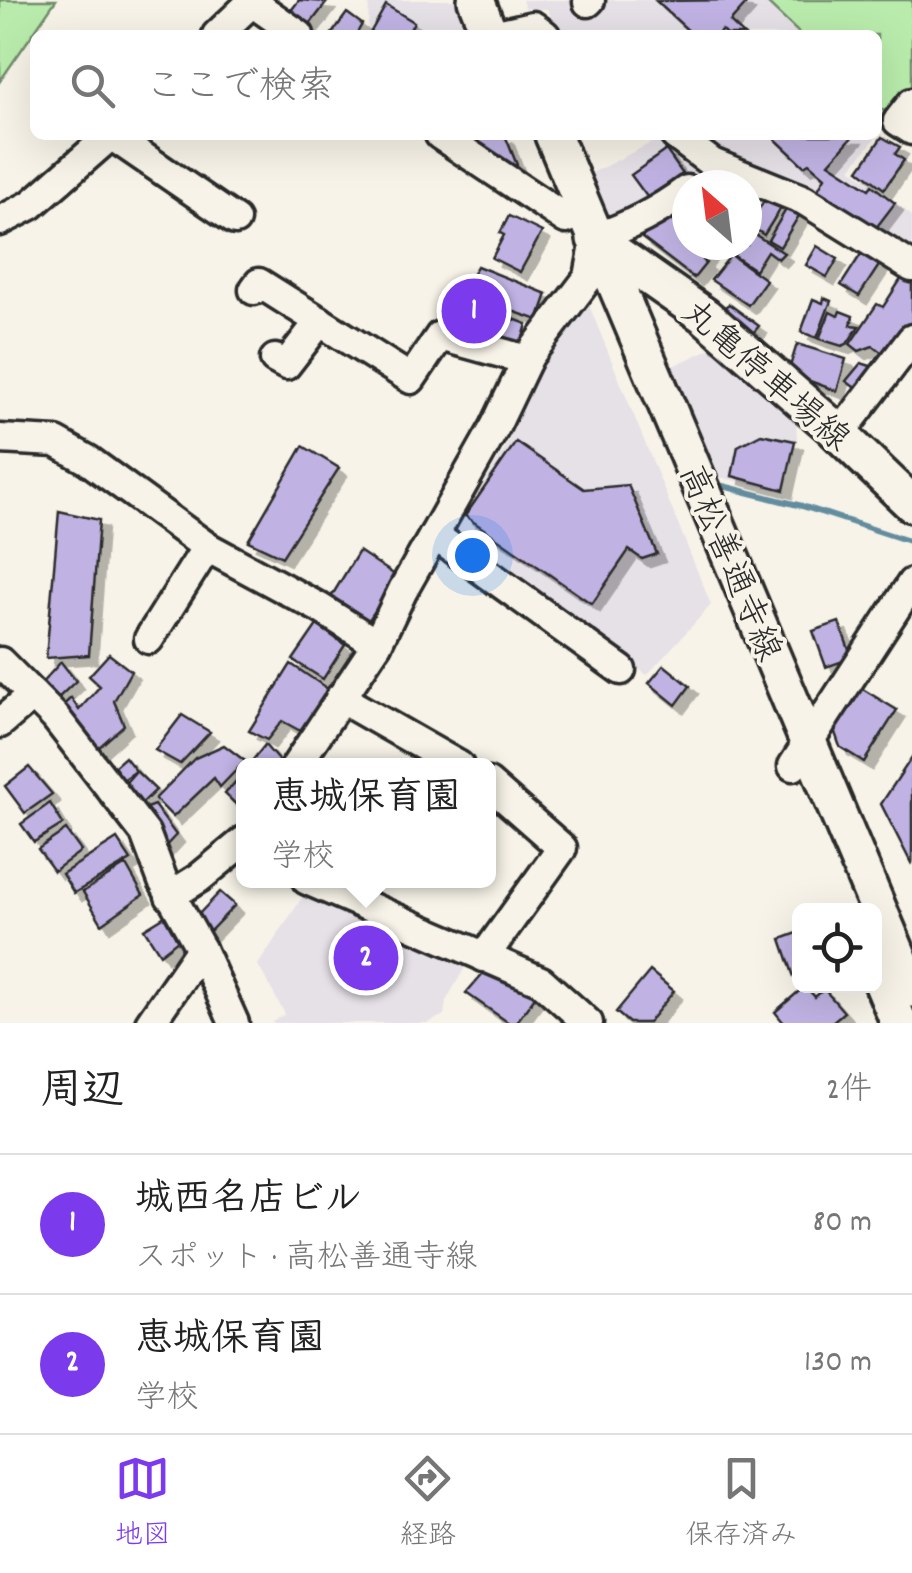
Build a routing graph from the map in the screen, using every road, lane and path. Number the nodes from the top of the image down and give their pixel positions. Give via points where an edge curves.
1 (476, 0) edge
2 (252, 1) edge
3 (509, 28) edge
4 (222, 30) edge
5 (292, 30) edge
6 (912, 103) edge
7 (912, 130) edge
8 (105, 140) edge
9 (118, 140) edge
10 (448, 140) edge
11 (535, 140) edge
12 (556, 140) edge
13 (682, 140) edge
14 (716, 164) junction
15 (709, 170) edge
16 (672, 200) edge
17 (235, 220) dead end
18 (0, 221) edge
19 (586, 232) junction
20 (912, 267) edge
21 (589, 277) junction
22 (254, 290) dead end
23 (320, 321) junction
24 (912, 339) edge
25 (275, 359) dead end
26 (527, 360) junction
27 (902, 368) edge
28 (839, 435) junction
29 (0, 439) edge
30 (912, 504) edge
31 (434, 535) junction
32 (207, 547) junction
33 (912, 583) edge
34 (149, 639) dead end
35 (377, 644) junction
36 (0, 662) edge
37 (621, 670) dead end
38 (33, 695) junction
39 (340, 698) junction
40 (0, 723) edge
41 (800, 755) junction
42 (301, 758) edge
43 (446, 758) edge
44 (496, 790) edge
45 (236, 851) edge
46 (325, 888) edge
47 (170, 896) junction
48 (850, 903) edge
49 (201, 949) junction
50 (484, 957) junction
51 (882, 982) edge
52 (912, 990) edge
53 (150, 1023) edge
54 (234, 1023) edge
55 (588, 1023) edge
56 (900, 1023) edge

1 - 3 main road
2 - 4 street
2 - 5 street
6 - 7 street via 898,121
8 - 18 street via 31,205
9 - 17 street
10 - 19 street
11 - 19 main road
12 - 19 main road, 高松善通寺線
13 - 14 street
14 - 15 street
14 - 20 street via 804,200
16 - 19 street via 616,231
19 - 21 main road, 高松善通寺線
19 - 28 main road, 丸亀停車場線 via 704,316
19 - 41 main road, 高松善通寺線
21 - 26 street
21 - 41 main road, 高松善通寺線
22 - 23 street via 259,283
23 - 25 street via 286,365
23 - 26 street via 412,379 440,336
24 - 27 street
26 - 31 street
27 - 28 street
28 - 30 main road, 丸亀停車場線
29 - 32 street via 56,442
31 - 35 street
31 - 37 street
32 - 34 street
32 - 35 street
33 - 41 street
35 - 39 street
36 - 38 street
38 - 40 street
38 - 47 street via 145,833
39 - 42 street
39 - 43 street
41 - 48 main road, 高松善通寺線
41 - 52 main road, 高松善通寺線
44 - 50 street via 562,848
45 - 47 street
46 - 50 street
47 - 49 street
49 - 53 street
49 - 54 street
50 - 55 street via 541,981
51 - 56 main road

